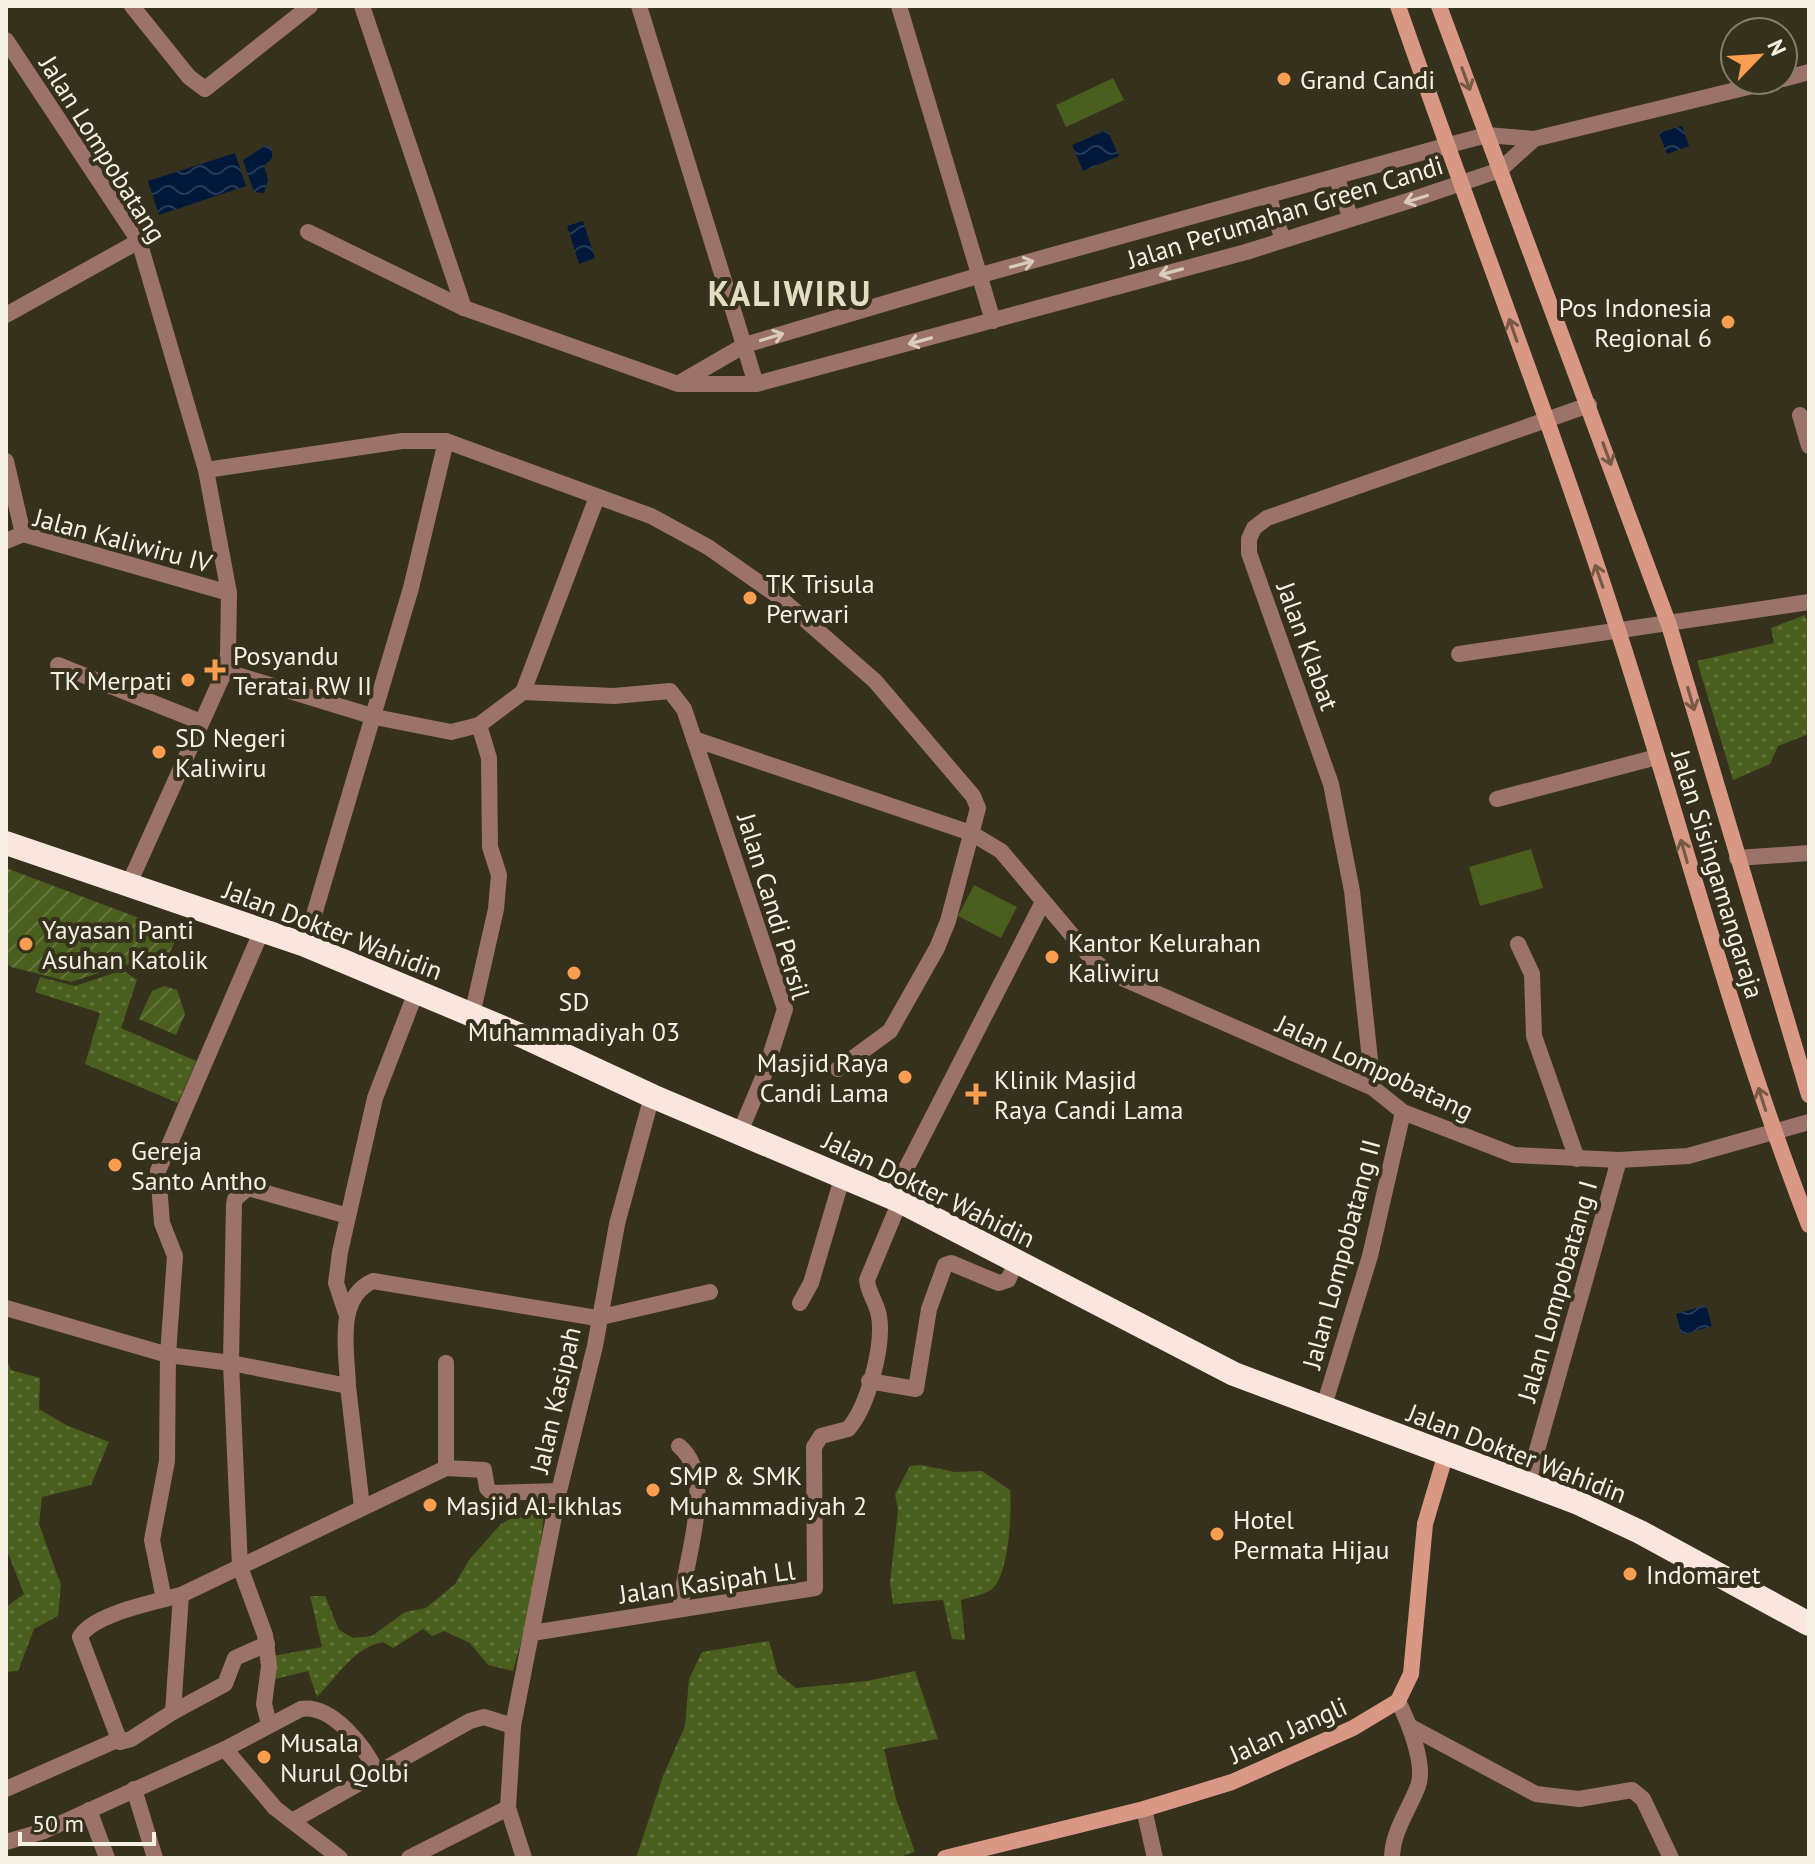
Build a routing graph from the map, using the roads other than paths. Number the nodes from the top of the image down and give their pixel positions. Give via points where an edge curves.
1 (132, 6) edge
2 (310, 6) edge
3 (362, 6) edge
4 (639, 6) edge
5 (899, 6) edge
6 (1398, 6) edge
7 (1439, 6) edge
8 (6, 40) edge
9 (1719, 94) edge
10 (1487, 135) junction
11 (1534, 139) junction
12 (1449, 145) junction
13 (1500, 170) junction
14 (1337, 179) junction
15 (1463, 184) junction
16 (1269, 198) junction
17 (1351, 219) junction
18 (308, 232) dead end
19 (1283, 240) junction
20 (139, 241) junction
21 (981, 275) junction
22 (464, 308) junction
23 (6, 315) edge
24 (993, 321) junction
25 (745, 345) junction
26 (678, 384) junction
27 (756, 384) junction
28 (1589, 405) junction
29 (1800, 415) dead end
30 (1545, 422) junction
31 (446, 441) junction
32 (1809, 446) edge
33 (6, 461) edge
34 (206, 470) junction
35 (597, 497) junction
36 (23, 534) junction
37 (6, 541) edge
38 (229, 593) junction
39 (1809, 602) edge
40 (1669, 625) junction
41 (1617, 628) junction
42 (1459, 654) dead end
43 (58, 665) dead end
44 (224, 671) junction
45 (523, 692) junction
46 (375, 717) junction
47 (201, 722) junction
48 (479, 725) junction
49 (694, 739) junction
50 (1657, 757) junction
51 (1497, 799) dead end
52 (971, 833) junction
53 (6, 843) edge
54 (1809, 853) edge
55 (1737, 858) junction
56 (128, 886) junction
57 (1043, 902) junction
58 (262, 930) junction
59 (1518, 944) dead end
60 (305, 945) junction
61 (416, 992) junction
62 (472, 1015) junction
63 (838, 1069) dead end
64 (1373, 1088) junction
65 (1809, 1095) edge
66 (652, 1096) junction
67 (1403, 1112) junction
68 (1809, 1122) edge
69 (740, 1132) junction
70 (1774, 1134) junction
71 (1577, 1159) junction
72 (1619, 1160) junction
73 (843, 1175) junction
74 (896, 1199) junction
75 (348, 1216) junction
76 (1809, 1225) edge
77 (1016, 1263) junction
78 (710, 1292) dead end
79 (800, 1303) dead end
80 (6, 1308) edge
81 (346, 1313) junction
82 (597, 1318) junction
83 (168, 1355) junction
84 (231, 1363) junction
85 (446, 1363) dead end
86 (869, 1381) junction
87 (348, 1386) junction
88 (1323, 1409) junction
89 (679, 1446) dead end
90 (1449, 1453) junction
91 (446, 1468) junction
92 (1528, 1482) junction
93 (559, 1491) junction
94 (362, 1507) junction
95 (240, 1567) junction
96 (173, 1597) junction
97 (681, 1608) junction
98 (1809, 1624) edge
99 (532, 1633) junction
100 (267, 1644) junction
101 (1398, 1701) junction
102 (173, 1712) junction
103 (269, 1724) junction
104 (513, 1726) junction
105 (1411, 1727) junction
106 (117, 1740) junction
107 (225, 1749) junction
108 (376, 1771) junction
109 (6, 1789) edge
110 (134, 1789) junction
111 (508, 1808) junction
112 (1144, 1809) junction
113 (89, 1810) junction
114 (292, 1821) junction
115 (6, 1842) edge
116 (107, 1858) edge
117 (155, 1858) edge
118 (340, 1858) edge
119 (409, 1858) edge
120 (524, 1858) edge
121 (945, 1858) edge
122 (1155, 1858) edge
123 (1392, 1858) edge
124 (1671, 1858) edge

1 - 2 street via 189,77 205,89
3 - 22 street
4 - 25 street
5 - 21 street
6 - 12 main road, Jalan Sisingamangaraja
7 -> 10 main road, Jalan Sisingamangaraja
8 - 20 street, Jalan Lompobatang
9 - 11 street
10 - 11 street
10 - 12 street
10 - 13 main road, Jalan Sisingamangaraja
11 - 13 street, Jalan Perumahan Green Candi
12 - 14 street, Jalan Perumahan Green Candi
12 - 15 main road, Jalan Sisingamangaraja
13 - 15 street, Jalan Perumahan Green Candi
13 - 28 main road, Jalan Sisingamangaraja
14 - 16 street, Jalan Perumahan Green Candi
14 - 17 street
15 -> 17 street, Jalan Perumahan Green Candi
30 -> 15 main road, Jalan Sisingamangaraja
16 - 19 street
21 -> 16 street, Jalan Perumahan Green Candi
17 - 19 street, Jalan Perumahan Green Candi
18 - 22 street, Jalan Perumahan Green Candi
19 -> 24 street, Jalan Perumahan Green Candi
20 - 23 street
20 - 34 street, Jalan Lompobatang
21 - 24 street
25 -> 21 street, Jalan Perumahan Green Candi
22 - 26 street, Jalan Perumahan Green Candi
24 -> 27 street, Jalan Perumahan Green Candi
25 - 26 street, Jalan Perumahan Green Candi
25 - 27 street
26 - 27 street, Jalan Perumahan Green Candi
28 - 30 street
28 -> 40 main road, Jalan Sisingamangaraja
29 - 32 street
41 -> 30 main road, Jalan Sisingamangaraja
30 - 64 street, Jalan Klabat via 1267,518 1249,539 1254,570 1331,784 1352,891
31 - 34 street via 402,441
31 - 35 street
31 - 46 street
33 - 36 street
34 - 38 street, Jalan Lompobatang
35 - 45 street
35 - 52 street via 651,516 708,547 778,596 875,681 973,796 978,808
36 - 37 street, Jalan Kaliwiru IV
36 - 38 street, Jalan Kaliwiru IV
38 - 44 street, Jalan Lompobatang
39 - 40 street
40 - 41 street
40 -> 55 main road, Jalan Sisingamangaraja
41 - 42 street
41 - 50 main road, Jalan Sisingamangaraja
43 - 47 street
44 - 46 street
44 - 47 street
45 - 48 street
45 - 49 street, Jalan Candi Persil via 614,696 670,691 680,700
46 - 48 street via 451,732
46 - 60 street
47 - 56 street
48 - 62 street via 489,758 490,847 499,875
49 - 52 street
49 - 69 street, Jalan Candi Persil via 785,1009
50 - 51 street
70 -> 50 main road, Jalan Sisingamangaraja
52 - 57 street, Jalan Lompobatang via 1001,851
52 - 63 street via 948,921 914,989 890,1031
53 - 56 highway, Jalan Dokter Wahidin
54 - 55 street
55 - 65 main road, Jalan Sisingamangaraja
56 - 58 highway, Jalan Dokter Wahidin
57 - 64 street, Jalan Lompobatang via 1108,972
57 - 74 street
58 - 60 highway, Jalan Dokter Wahidin
58 - 83 street via 158,1171 162,1223 175,1256
59 - 71 street via 1532,974 1534,1036
60 - 61 highway, Jalan Dokter Wahidin
61 - 62 highway, Jalan Dokter Wahidin
61 - 75 street via 375,1098
62 - 66 highway, Jalan Dokter Wahidin
64 - 67 street, Jalan Lompobatang
66 - 69 highway, Jalan Dokter Wahidin
66 - 82 street, Jalan Kasipah
67 - 71 street, Jalan Lompobatang via 1514,1155
67 - 88 street, Jalan Lompobatang II via 1370,1256
68 - 70 street
69 - 73 highway, Jalan Dokter Wahidin
70 - 72 street, Jalan Lompobatang via 1688,1156
70 - 76 main road, Jalan Sisingamangaraja
71 - 72 street, Jalan Lompobatang
72 - 92 street, Jalan Lompobatang I
73 - 74 highway, Jalan Dokter Wahidin
73 - 79 street via 811,1283
74 - 77 highway, Jalan Dokter Wahidin
74 - 86 street, Jalan Kasipah Ll via 867,1280 879,1315 879,1350
75 - 81 street via 336,1283
75 - 84 street via 248,1188 235,1199
77 - 86 street via 1008,1280 999,1283 945,1265 929,1309 918,1386 912,1391
77 - 88 highway, Jalan Dokter Wahidin via 1234,1374
78 - 82 street
80 - 83 street
81 - 82 street via 360,1289 373,1281
81 - 87 street
82 - 93 street, Jalan Kasipah via 595,1346
83 - 84 street
83 - 96 street via 167,1461 152,1540
84 - 87 street
84 - 95 street
85 - 91 street
86 - 97 street, Jalan Kasipah Ll via 852,1424 821,1436 814,1447 815,1588
87 - 94 street
88 - 90 highway, Jalan Dokter Wahidin
89 - 97 street via 689,1455 697,1480
90 - 92 highway, Jalan Dokter Wahidin
90 - 101 main road via 1425,1524 1411,1674
91 - 93 street via 484,1470 492,1493
91 - 94 street
92 - 98 highway, Jalan Dokter Wahidin via 1640,1532
93 - 99 street, Jalan Kasipah
94 - 95 street
95 - 96 street
95 - 100 street
96 - 102 street
96 - 106 street via 93,1624 80,1637
97 - 99 street, Jalan Kasipah Ll
99 - 104 street, Jalan Kasipah
100 - 102 street via 235,1658 225,1684
100 - 103 street via 264,1704
101 - 105 street
101 - 112 main road, Jalan Jangli via 1353,1728 1232,1782
102 - 106 street via 131,1739
103 - 107 street
103 - 108 street via 312,1709 351,1733
104 - 108 street via 476,1718
104 - 111 street, Jalan Kasipah
105 - 123 street via 1420,1782 1394,1841
105 - 124 street via 1536,1794 1579,1799 1632,1790 1643,1799
106 - 109 street
107 - 110 street
107 - 114 street via 254,1787
108 - 114 street
110 - 113 street
110 - 117 street
111 - 119 street
111 - 120 street, Jalan Kasipah
112 - 121 main road, Jalan Jangli
112 - 122 street
113 - 115 street
113 - 116 street
114 - 118 street

